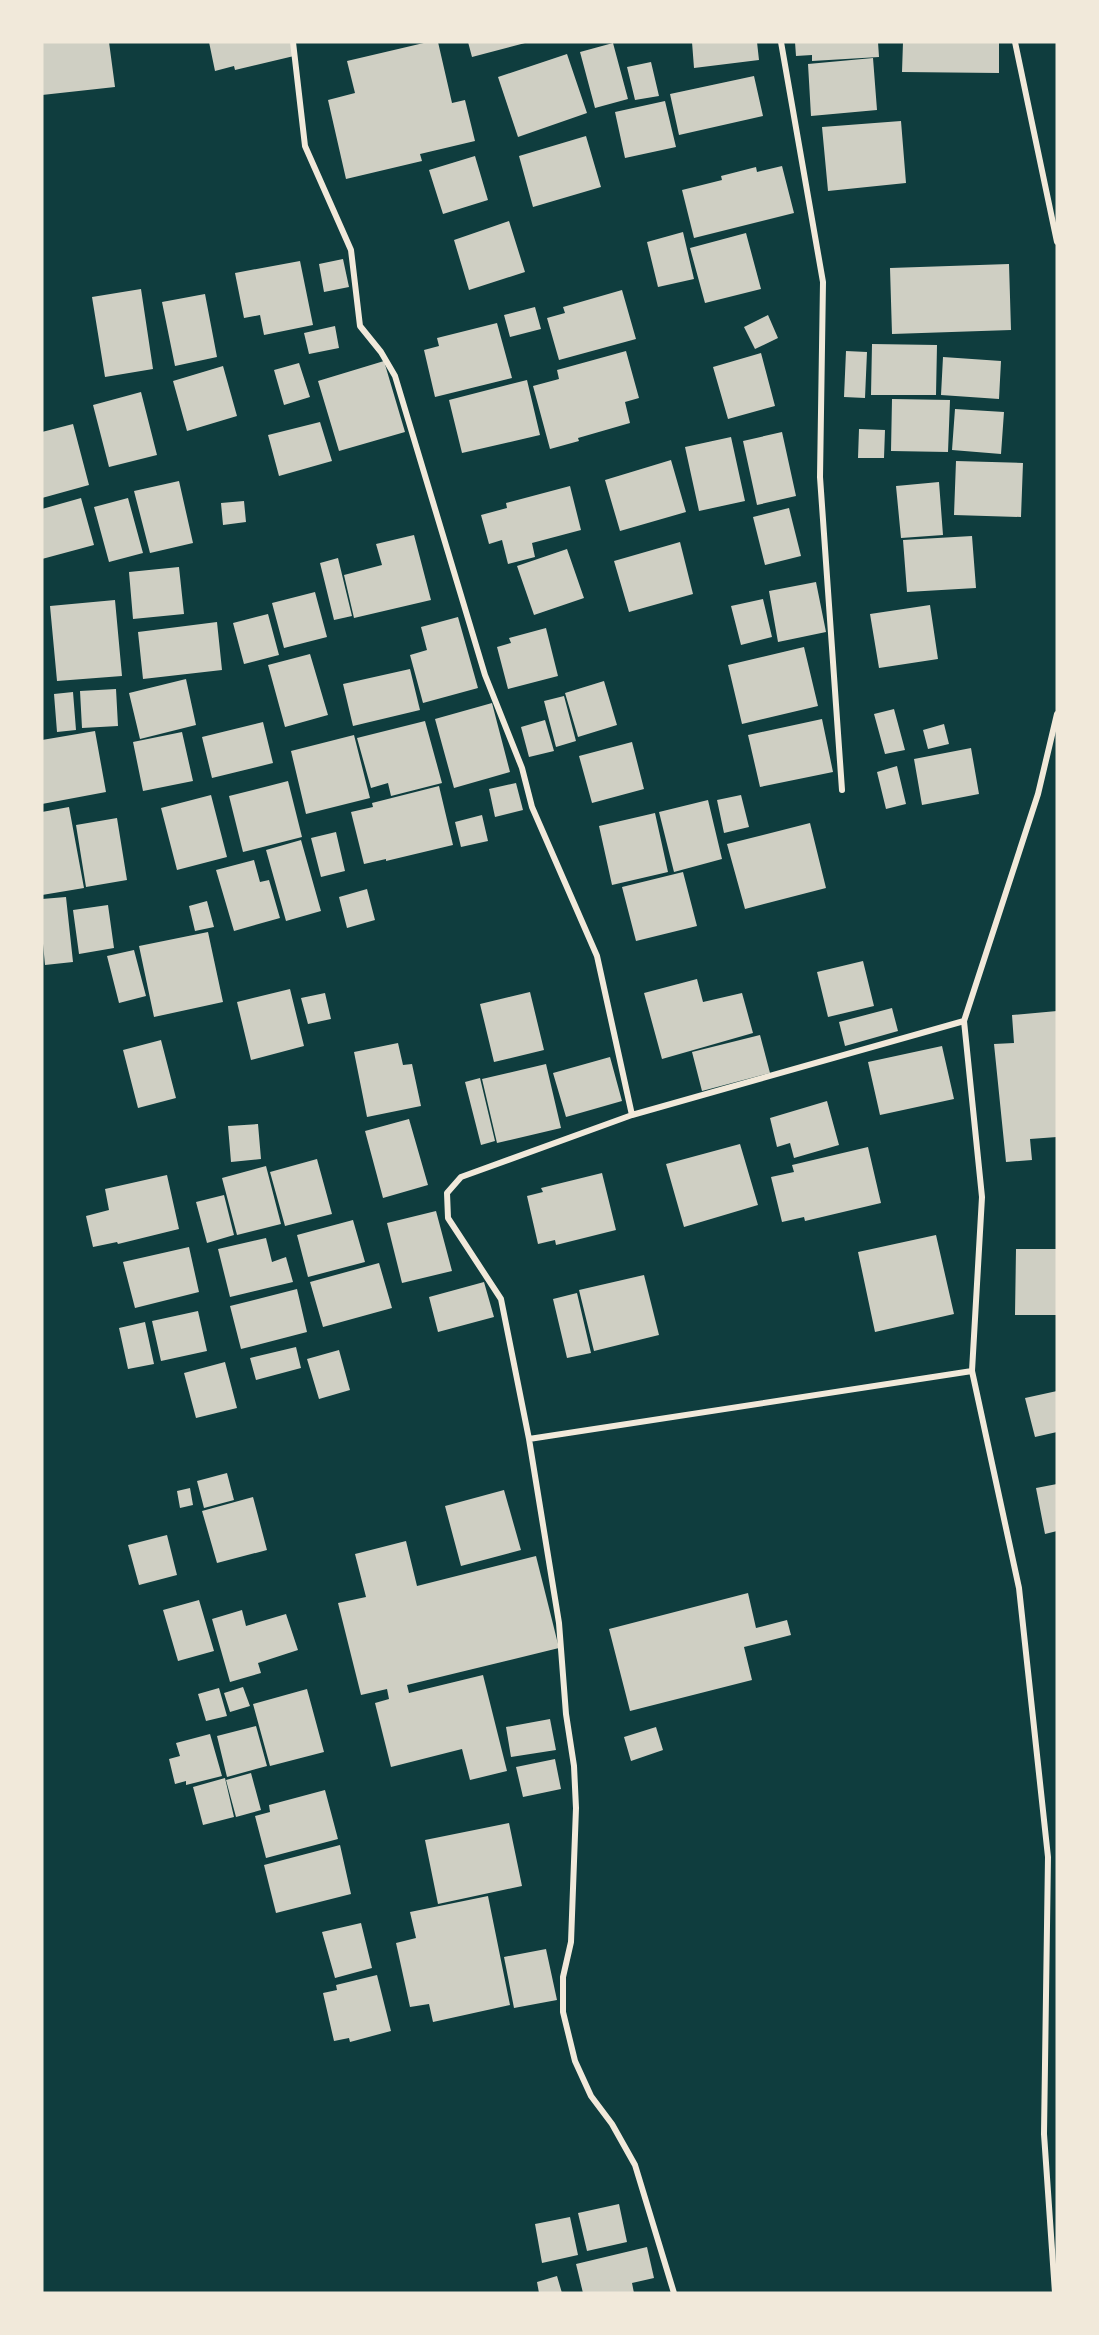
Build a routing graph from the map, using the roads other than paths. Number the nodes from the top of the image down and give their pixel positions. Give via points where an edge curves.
1 (293, 42) edge
2 (781, 42) edge
3 (1015, 42) edge
4 (1057, 242) edge
5 (1057, 714) edge
6 (842, 790) dead end
7 (964, 1020) junction
8 (632, 1115) junction
9 (972, 1371) junction
10 (529, 1439) junction
11 (674, 2293) edge
12 (1055, 2293) edge

1 - 8 street via 305,146 351,250 360,326 395,376 485,675 522,768 532,807 597,956
2 - 6 street via 823,282 820,477
3 - 4 street
5 - 7 street via 1038,794
7 - 8 street
7 - 9 street via 982,1197
8 - 10 street via 461,1177 447,1193 448,1218 501,1299
9 - 10 street
9 - 12 street via 1019,1588 1048,1857 1044,2134
10 - 11 street via 559,1623 574,1766 571,1942 563,1977 563,2012 575,2061 591,2097 635,2164

